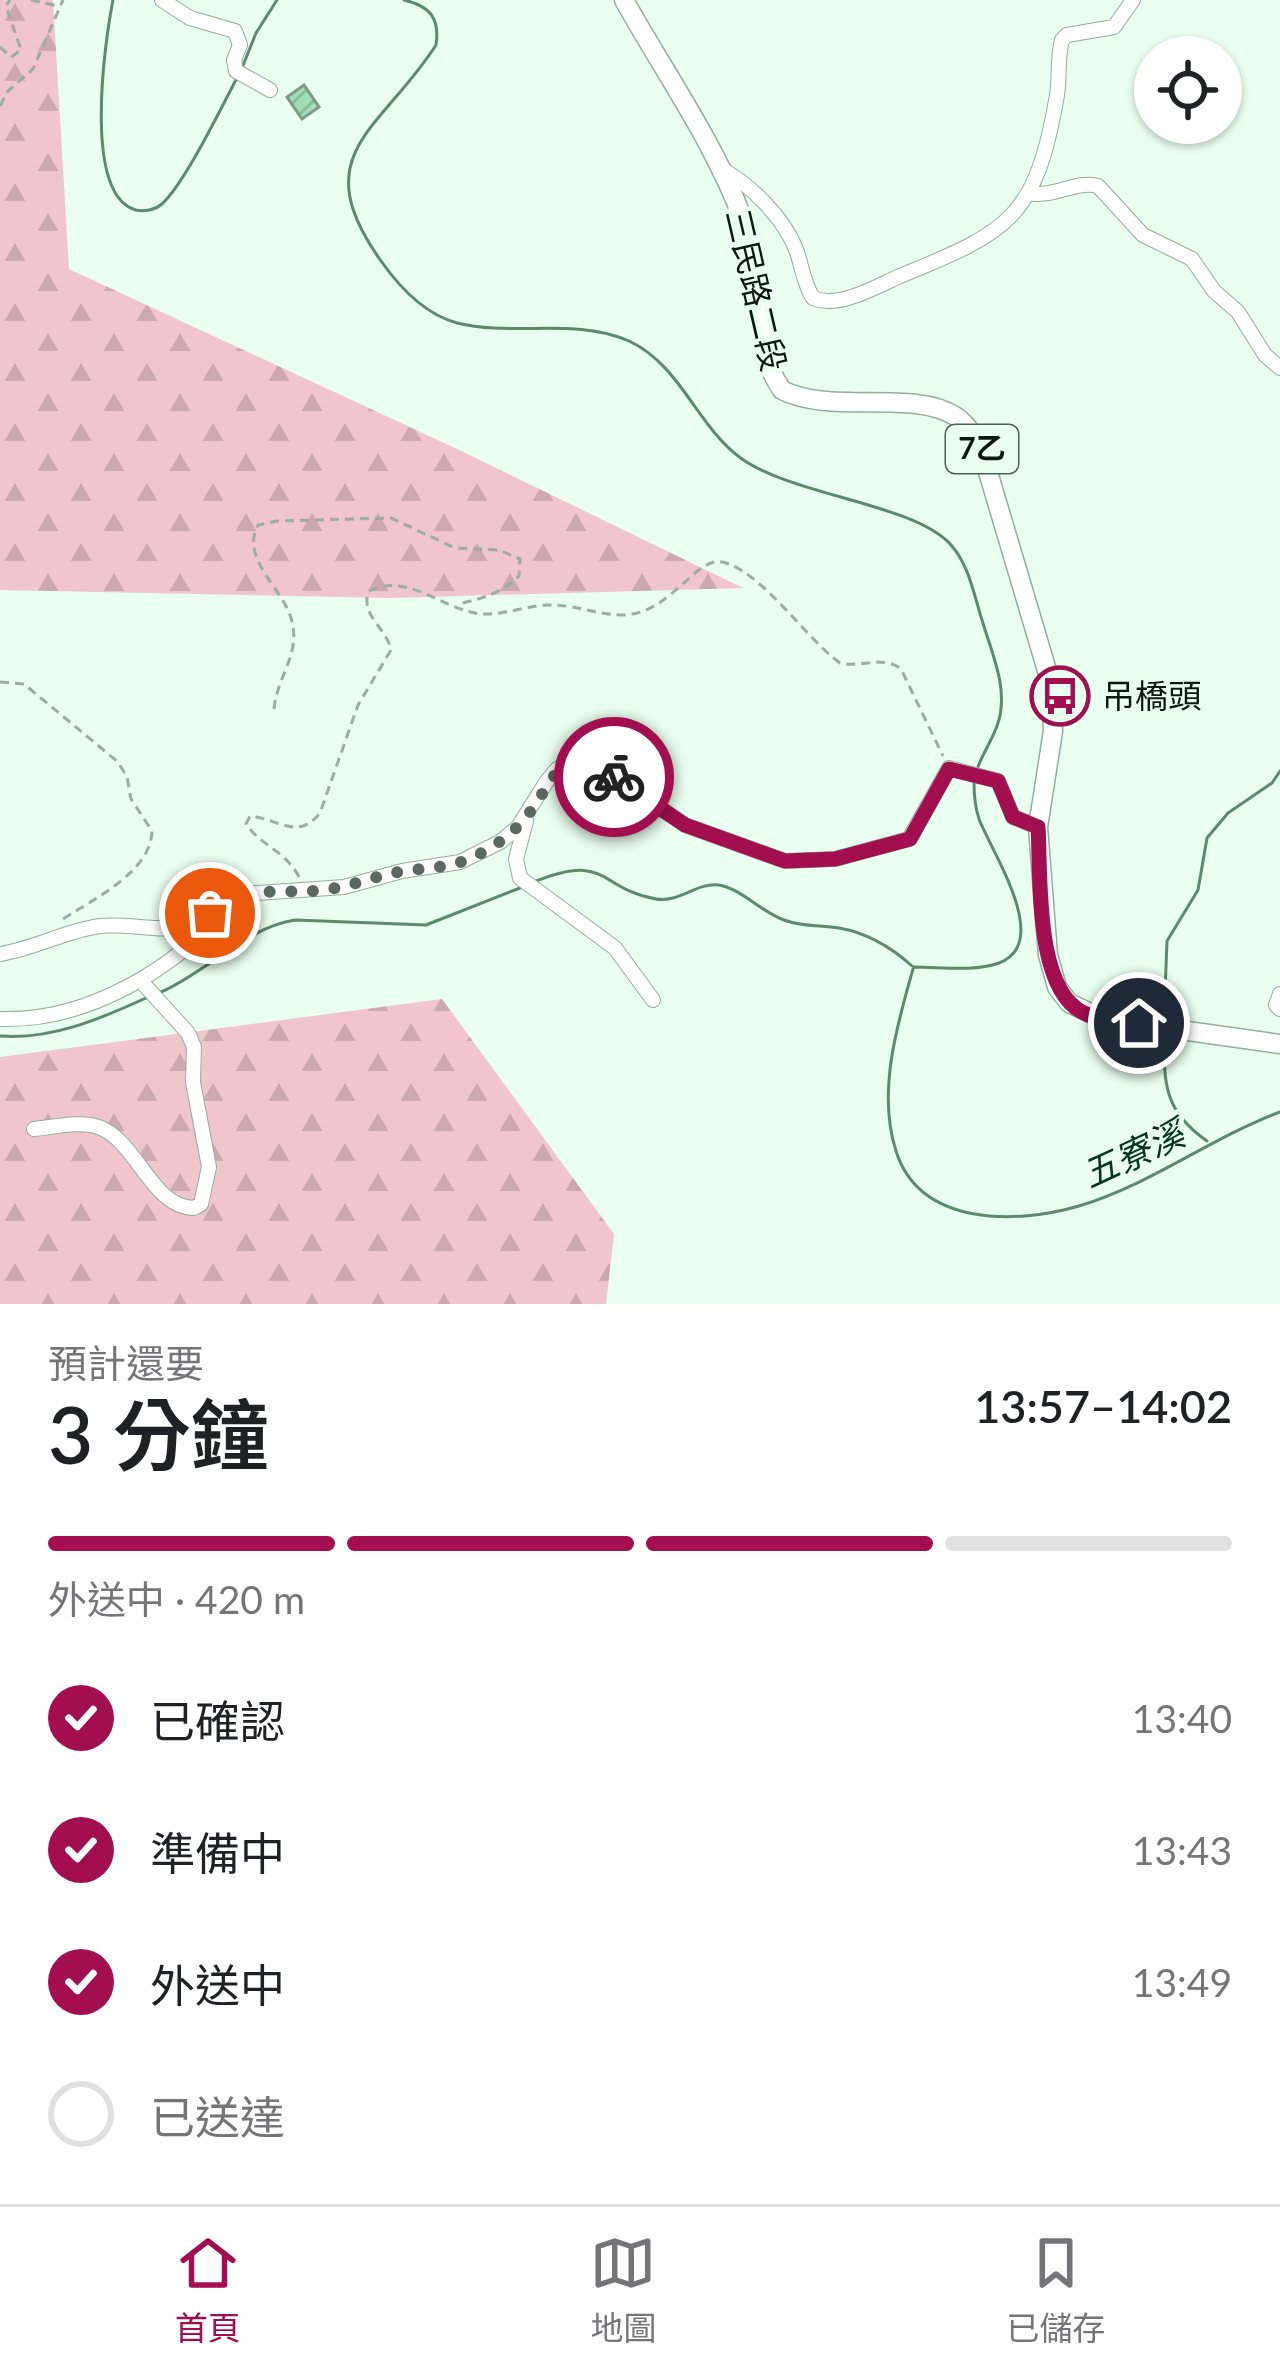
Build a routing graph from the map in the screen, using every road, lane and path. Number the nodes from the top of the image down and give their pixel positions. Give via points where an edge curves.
1 (10, 0) edge
2 (31, 0) edge
3 (162, 0) edge
4 (624, 0) edge
5 (1133, 0) edge
6 (61, 3) edge
7 (0, 47) edge
8 (270, 90) dead end
9 (0, 106) edge
10 (718, 167) junction
11 (1028, 193) junction
12 (1280, 368) edge
13 (456, 605) junction
14 (0, 682) edge
15 (274, 709) dead end
16 (949, 769) junction
17 (527, 817) junction
18 (1038, 827) junction
19 (305, 891) junction
20 (238, 896) junction
21 (54, 939) junction
22 (0, 954) edge
23 (140, 980) junction
24 (1280, 994) edge
25 (652, 1000) dead end
26 (1280, 1009) edge
27 (0, 1018) edge
28 (1280, 1044) edge
29 (34, 1129) dead end

1 - 7 path via 21,50 11,57
2 - 6 path
3 - 8 lane via 235,31 236,71
4 - 10 main road, 三民路二段 / 7乙
5 - 11 lane via 1114,27 1062,40 1048,146
6 - 9 path via 33,69
10 - 11 lane via 742,179 782,226 820,302 858,294 980,241
10 - 18 main road, 三民路二段 / 7乙 via 745,225 767,362 782,390 815,400 934,408 954,415 980,445 1051,684 1053,731
11 - 12 lane via 1098,186 1143,236 1192,260
13 - 15 path via 512,583 520,559 454,548 392,518 259,525 255,553 294,638
13 - 16 path via 483,614 548,605 624,616 664,603 700,568 723,562 795,616 840,663 893,663 901,670
13 - 19 path via 393,586 369,591 368,611 391,650 358,705 320,813 299,829 250,816 251,832 286,856
14 - 21 path via 30,689 118,762 152,832 135,868 58,922
16 - 17 lane via 910,839 806,862 685,825 588,763 557,769
16 - 18 lane via 988,776 1003,787 1013,817
17 - 19 lane via 460,862
17 - 25 lane via 516,859 520,878 615,948
18 - 28 main road, 三民路二段 / 7乙 via 1048,955 1069,1003 1083,1013
19 - 20 lane
20 - 21 lane via 183,928 110,925
20 - 23 lane via 197,942
21 - 22 lane
23 - 27 lane via 46,1015
23 - 29 lane via 194,1047 208,1167 201,1204 176,1204 97,1126
24 - 26 lane

